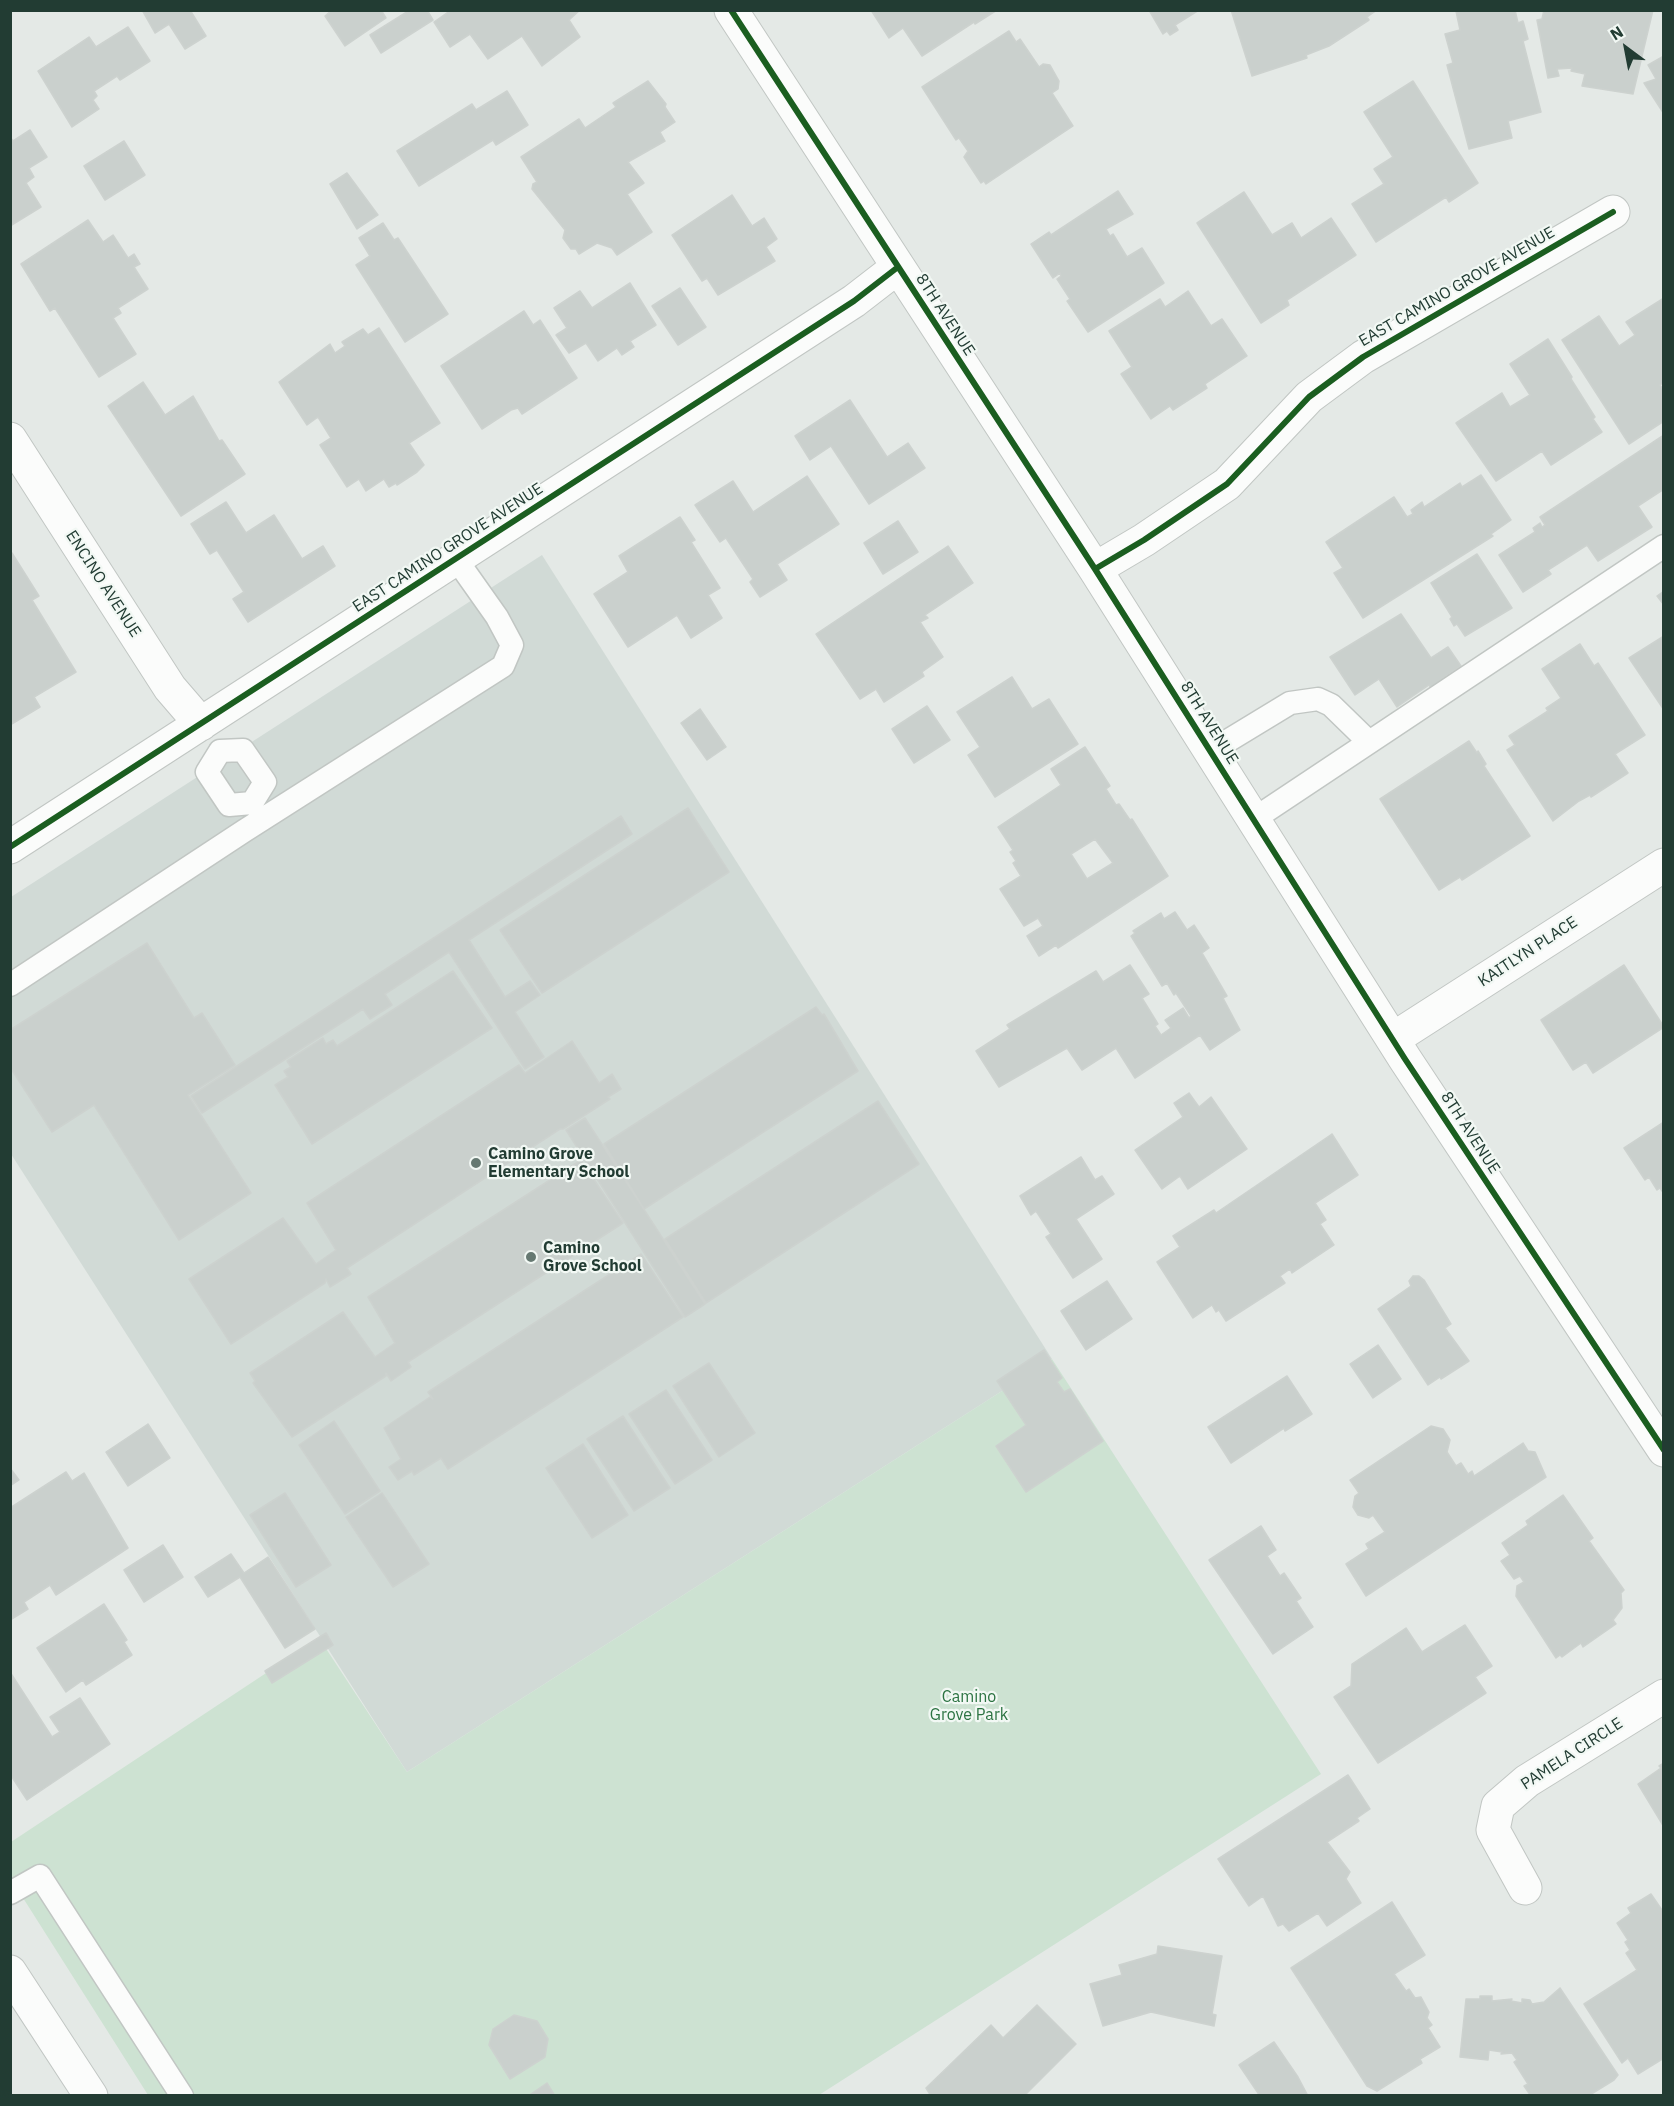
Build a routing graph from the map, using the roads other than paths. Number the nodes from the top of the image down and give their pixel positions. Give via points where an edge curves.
1 (731, 10) edge
2 (1613, 213) dead end
3 (897, 267) junction
4 (10, 439) edge
5 (1664, 546) edge
6 (456, 559) junction
7 (1095, 569) junction
8 (201, 724) junction
9 (1369, 742) junction
10 (220, 751) junction
11 (1211, 751) junction
12 (257, 811) junction
13 (1254, 819) junction
14 (10, 847) edge
15 (1664, 865) edge
16 (10, 985) edge
17 (1393, 1039) junction
18 (1664, 1450) edge
19 (1664, 1696) edge
20 (1525, 1888) dead end
21 (10, 1893) edge
22 (10, 1972) edge
23 (91, 2096) edge
24 (182, 2096) edge

1 - 3 street, 8TH AVENUE
2 - 7 street, EAST CAMINO GROVE AVENUE via 1363,357 1308,397 1227,484
3 - 6 street, EAST CAMINO GROVE AVENUE via 854,301
3 - 7 street, 8TH AVENUE
4 - 8 street, ENCINO AVENUE via 170,688
5 - 9 lane
6 - 8 street, EAST CAMINO GROVE AVENUE
6 - 12 lane via 512,645 503,666
7 - 11 street, 8TH AVENUE
8 - 10 lane
8 - 14 street, EAST CAMINO GROVE AVENUE
9 - 11 lane via 1331,705 1318,699 1290,703
9 - 13 lane
10 - 12 lane via 243,750 265,782
10 - 12 lane via 207,772 229,805
11 - 13 street, 8TH AVENUE
12 - 16 lane
13 - 17 street, 8TH AVENUE
15 - 17 street, KAITLYN PLACE
17 - 18 street, 8TH AVENUE
19 - 20 street, PAMELA CIRCLE via 1527,1781 1498,1806 1492,1830
21 - 24 lane via 40,1876
22 - 23 street

